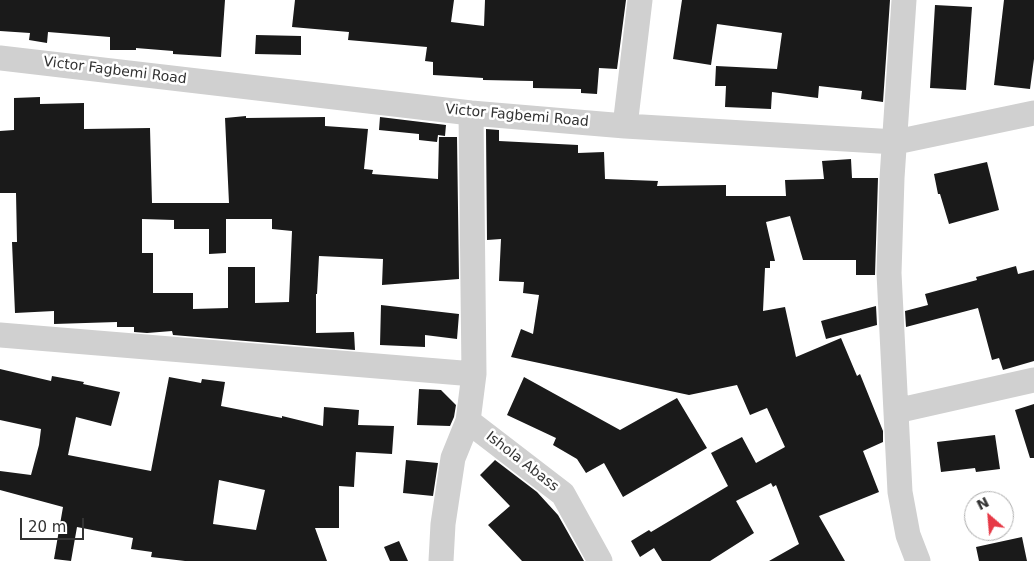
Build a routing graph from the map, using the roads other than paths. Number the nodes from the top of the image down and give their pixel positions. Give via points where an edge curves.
1 (640, 0) edge
2 (904, 0) edge
3 (0, 58) edge
4 (471, 113) junction
5 (1034, 113) edge
6 (625, 126) junction
7 (896, 142) junction
8 (0, 335) edge
9 (474, 374) junction
10 (1034, 380) edge
11 (896, 411) junction
12 (468, 421) junction
13 (441, 561) edge
14 (600, 561) edge
15 (918, 561) edge

1 - 6 street
2 - 7 street
3 - 4 street, Victor Fagbemi Road
4 - 6 street, Victor Fagbemi Road
4 - 9 street
5 - 7 street, Victor Fagbemi Road
6 - 7 street, Victor Fagbemi Road
7 - 11 street via 889,273
8 - 9 street
9 - 12 street
10 - 11 street
11 - 15 street via 900,492 908,535
12 - 13 street via 453,458
12 - 14 street, Ishola Abass via 563,494

